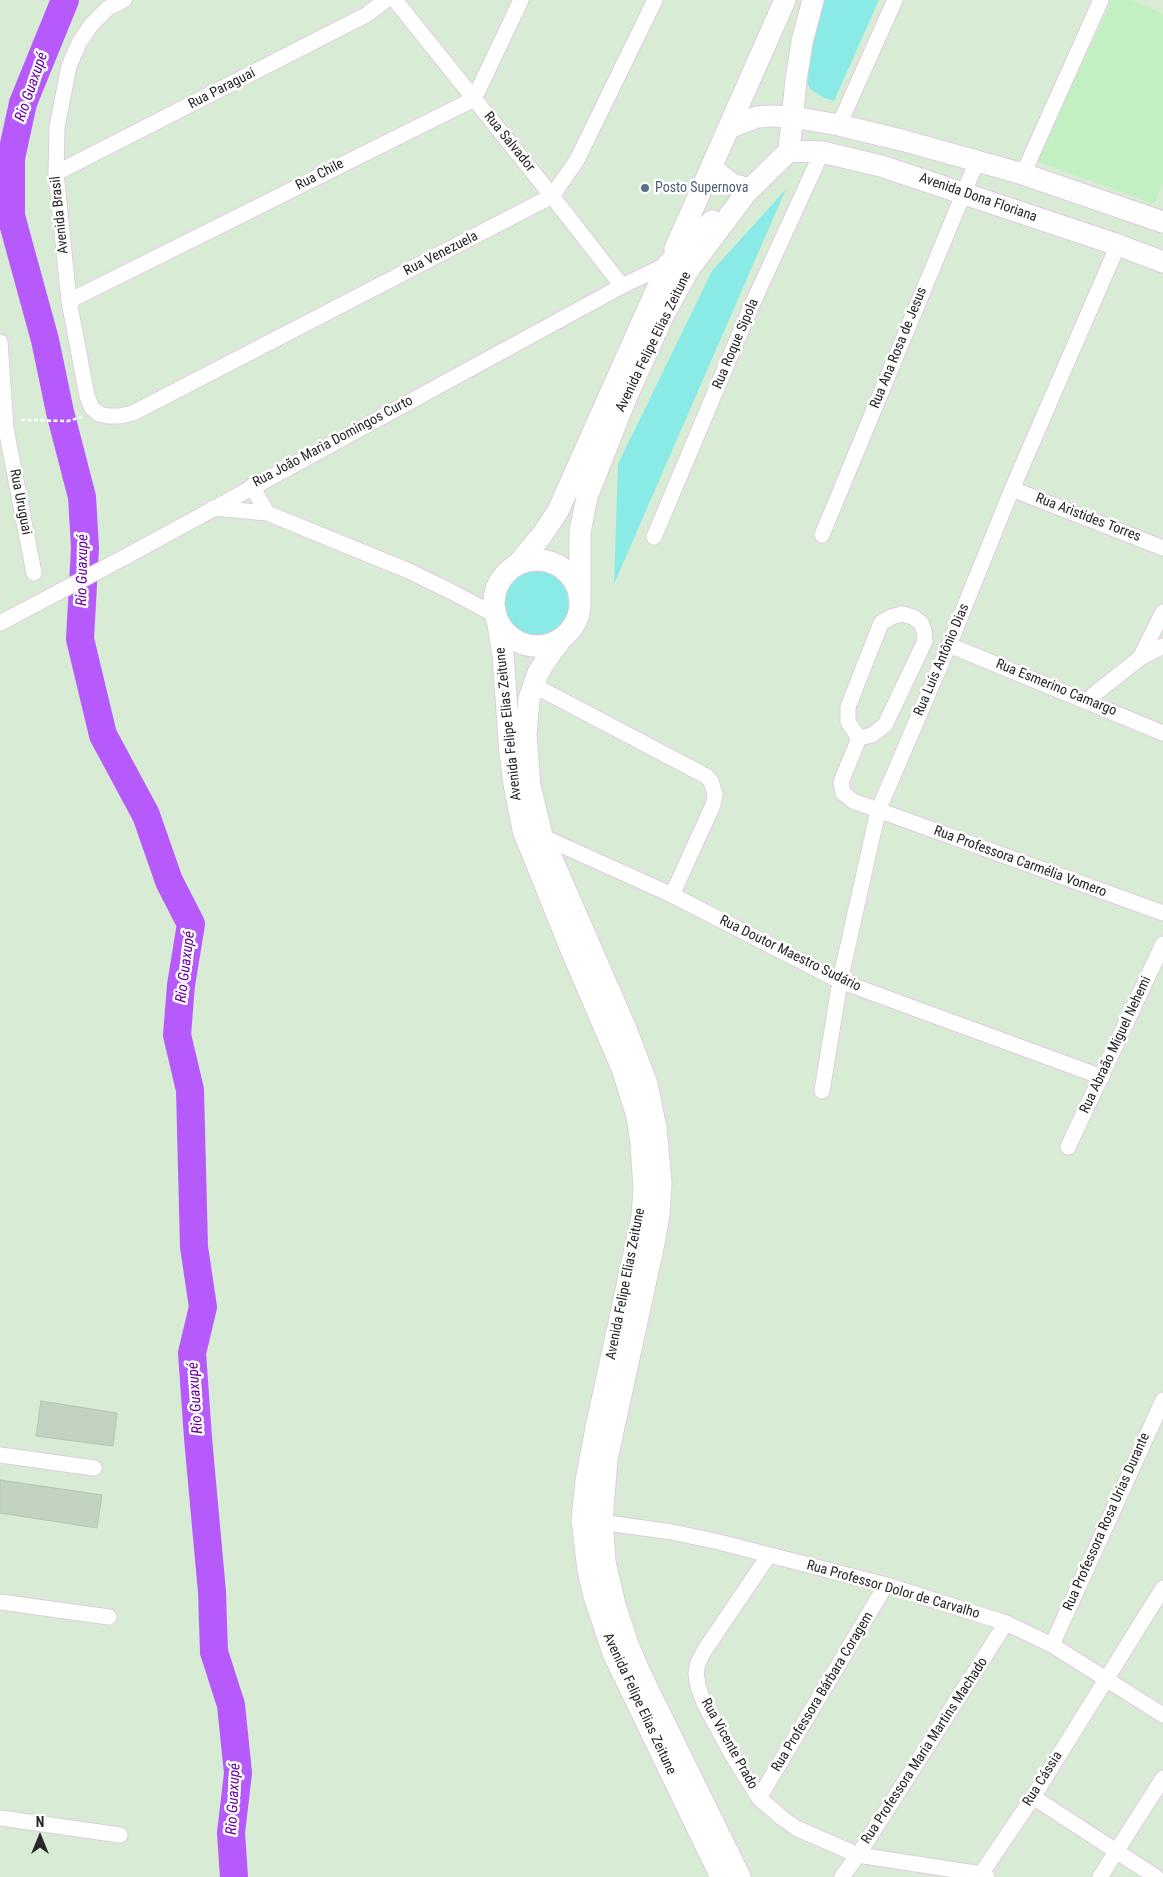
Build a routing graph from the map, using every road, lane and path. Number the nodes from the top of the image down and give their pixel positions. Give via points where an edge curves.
1 (124, 0) edge
2 (386, 0) edge
3 (394, 0) edge
4 (522, 0) edge
5 (655, 0) edge
6 (785, 0) edge
7 (813, 0) edge
8 (894, 0) edge
9 (1100, 0) edge
10 (474, 98) junction
11 (793, 117) junction
12 (839, 125) junction
13 (729, 128) junction
14 (789, 151) junction
15 (822, 152) junction
16 (977, 161) junction
17 (712, 166) junction
18 (56, 173) junction
19 (1023, 174) junction
20 (748, 190) junction
21 (963, 192) junction
22 (552, 196) junction
23 (1163, 222) edge
24 (1118, 245) junction
25 (1163, 262) edge
26 (668, 264) junction
27 (622, 286) junction
28 (69, 301) junction
29 (0, 342) edge
30 (133, 413) joint
31 (68, 421) dead end
32 (4, 426) edge
33 (252, 486) junction
34 (1012, 489) junction
35 (213, 508) junction
36 (267, 513) junction
37 (822, 535) dead end
38 (654, 537) dead end
39 (1163, 548) edge
40 (516, 565) junction
41 (34, 572) dead end
42 (580, 596) junction
43 (1163, 612) edge
44 (496, 619) junction
45 (0, 623) edge
46 (562, 638) junction
47 (950, 645) junction
48 (1163, 646) edge
49 (1140, 658) junction
50 (533, 685) junction
51 (1087, 700) junction
52 (1163, 733) edge
53 (859, 738) junction
54 (878, 811) junction
55 (533, 833) junction
56 (672, 895) junction
57 (1163, 912) edge
58 (1163, 944) edge
59 (840, 981) junction
60 (1102, 1077) junction
61 (822, 1091) dead end
62 (1068, 1147) dead end
63 (1163, 1400) edge
64 (0, 1455) edge
65 (94, 1468) dead end
66 (592, 1521) junction
67 (769, 1555) junction
68 (886, 1585) junction
69 (1163, 1588) edge
70 (0, 1602) edge
71 (109, 1617) dead end
72 (1006, 1623) junction
73 (1052, 1645) junction
74 (1105, 1679) junction
75 (1163, 1715) edge
76 (1163, 1778) edge
77 (1033, 1797) junction
78 (759, 1798) junction
79 (0, 1818) edge
80 (120, 1835) dead end
81 (1117, 1852) junction
82 (858, 1855) junction
83 (982, 1876) edge
84 (721, 1877) edge
85 (740, 1877) edge
86 (842, 1877) edge
87 (1100, 1877) edge
88 (1156, 1877) edge

1 - 18 street, Avenida Brasil via 108,8 91,25 69,66 57,127
2 - 18 street, Rua Paraguai via 366,15
3 - 10 street, Rua Salvador
4 - 10 street
5 - 22 street, Rua Venezuela via 577,160
6 - 13 main road, Avenida Felipe Elias Zeitune
7 - 11 main road via 802,42
8 - 12 street
9 - 19 street
10 - 22 street, Rua Salvador
10 - 28 street, Rua Chile
11 - 12 main road
11 - 13 main road via 757,117
11 - 14 main road
12 - 16 main road
13 - 17 main road, Avenida Felipe Elias Zeitune
14 - 15 main road, Avenida Dona Floriana
14 - 20 main road, Avenida Felipe Elias Zeitune
15 - 21 main road, Avenida Dona Floriana via 881,166
15 - 38 street, Rua Roque Sipola via 751,307
16 - 19 main road
16 - 21 street, Rua Ana Rosa de Jesus
17 - 20 main road via 732,184
17 - 26 main road, Avenida Felipe Elias Zeitune
18 - 28 street, Avenida Brasil
19 - 23 main road
20 - 26 main road
20 - 42 main road, Avenida Felipe Elias Zeitune via 677,288 604,448 582,516
21 - 24 main road, Avenida Dona Floriana
21 - 37 street, Rua Ana Rosa de Jesus
22 - 27 street, Rua Salvador
22 - 30 street, Rua Venezuela
24 - 25 main road, Avenida Dona Floriana
24 - 34 street, Rua Luís Antônio Dias
26 - 27 street, Rua João Maria Domingos Curto
26 - 40 main road, Avenida Felipe Elias Zeitune via 558,511
27 - 33 street, Rua João Maria Domingos Curto
28 - 30 street, Avenida Brasil via 92,408 108,416
29 - 32 street, Rua Uruguai
31 - 32 path
32 - 41 street, Rua Uruguai
33 - 35 street, Rua João Maria Domingos Curto
33 - 36 street
34 - 39 street, Rua Aristides Torres
34 - 47 street, Rua Luís Antônio Dias
35 - 36 street
35 - 45 street, Rua João Maria Domingos Curto
36 - 44 street via 409,572 456,594
40 - 42 main road via 536,560 556,564 572,578
40 - 44 main road via 496,587
42 - 46 main road via 578,617
43 - 49 street
44 - 46 main road via 510,638 527,645 545,646
44 - 55 main road, Avenida Felipe Elias Zeitune via 503,655 514,784
46 - 50 main road, Avenida Felipe Elias Zeitune
47 - 51 street, Rua Esmerino Camargo
47 - 54 street, Rua Luís Antônio Dias
48 - 49 street
49 - 51 street
50 - 55 main road, Avenida Felipe Elias Zeitune via 527,714 527,758
50 - 56 street via 711,781 715,794 713,805
51 - 52 street, Rua Esmerino Camargo
53 - 53 street via 848,722 848,707 881,622 902,614 913,617 921,623 925,641 885,725 872,735
53 - 54 street, Rua Professora Carmélia Vomero via 841,788 853,801
54 - 57 street, Rua Professora Carmélia Vomero
54 - 59 street, Rua Luís Antônio Dias
55 - 56 street, Rua Doutor Maestro Sudário
55 - 66 main road, Avenida Felipe Elias Zeitune via 570,947 622,1068 637,1116 641,1143 642,1217 590,1455
56 - 59 street, Rua Doutor Maestro Sudário
58 - 60 street, Rua Abraão Miguel Nehemi
59 - 60 street, Rua Doutor Maestro Sudário
59 - 61 street, Rua Luís Antônio Dias
60 - 62 street, Rua Abraão Miguel Nehemi
63 - 73 street, Rua Professora Rosa Urias Durante
64 - 65 street
66 - 67 street, Rua Professor Dolor de Carvalho via 672,1532
66 - 84 main road, Avenida Felipe Elias Zeitune via 587,1562 594,1596 613,1653
66 - 85 main road, Avenida Felipe Elias Zeitune via 628,1645
67 - 68 street, Rua Professor Dolor de Carvalho
67 - 78 street, Rua Vicente Prado via 704,1651 696,1673 704,1703
68 - 72 street, Rua Professor Dolor de Carvalho
68 - 78 street, Rua Professora Bárbara Coragem
69 - 74 street, Rua Cássia
70 - 71 street
72 - 73 street, Rua Professor Dolor de Carvalho
72 - 82 street, Rua Professora Maria Martins Machado
73 - 74 street, Rua Professor Dolor de Carvalho
74 - 75 street, Rua Professor Dolor de Carvalho
74 - 77 street, Rua Cássia
76 - 81 street
77 - 81 street
77 - 83 street, Rua Cássia
78 - 82 street, Rua Vicente Prado via 796,1828
79 - 80 street
81 - 87 street
81 - 88 street
82 - 83 street, Rua Vicente Prado
82 - 86 street, Rua Professora Maria Martins Machado

